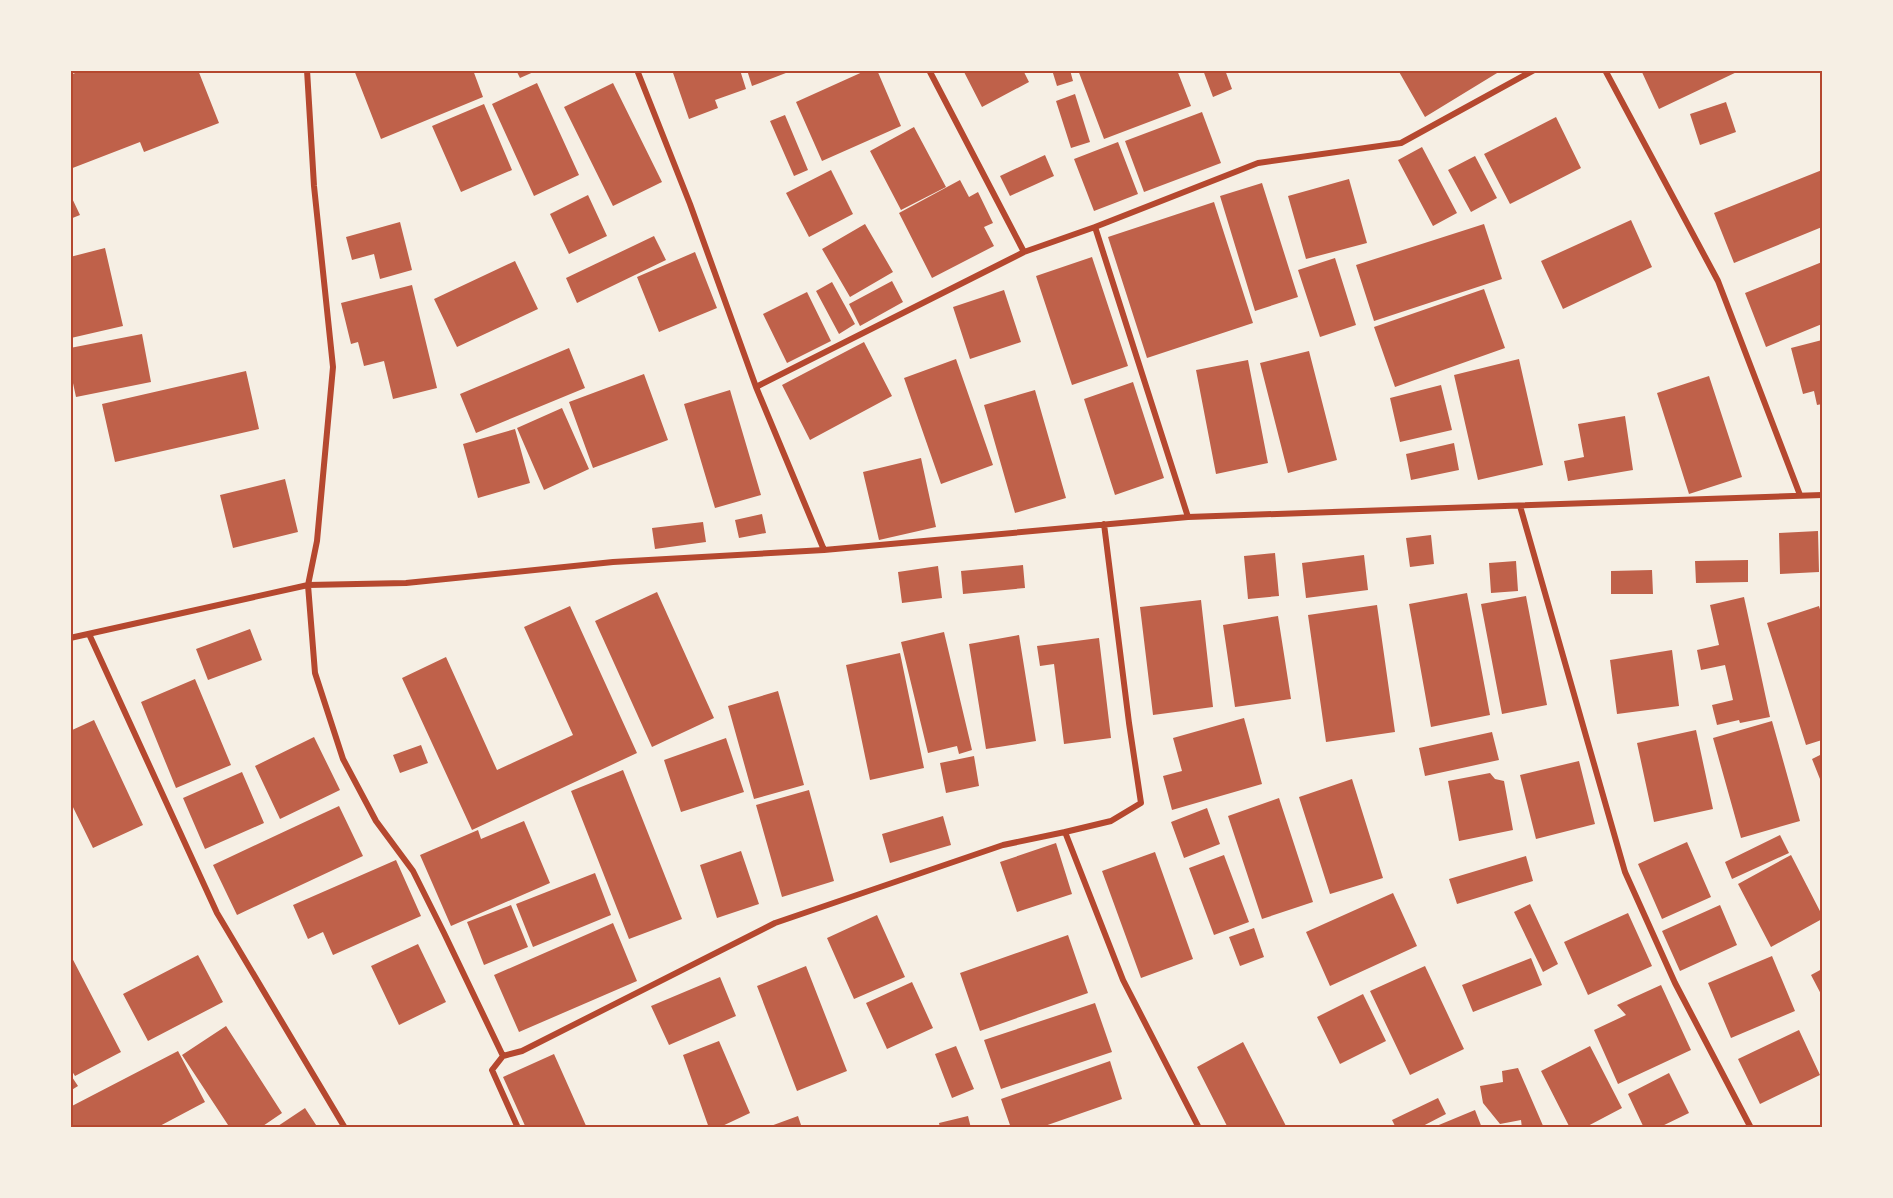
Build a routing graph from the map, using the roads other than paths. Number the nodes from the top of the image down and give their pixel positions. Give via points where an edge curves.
1 (307, 70) edge
2 (637, 70) edge
3 (929, 70) edge
4 (1534, 70) edge
5 (1605, 70) edge
6 (1095, 227) junction
7 (1024, 252) junction
8 (756, 387) junction
9 (1800, 495) junction
10 (1822, 495) edge
11 (1520, 506) junction
12 (1188, 517) junction
13 (1104, 524) junction
14 (824, 550) junction
15 (308, 585) junction
16 (89, 634) junction
17 (70, 638) edge
18 (1065, 832) junction
19 (502, 1056) junction
20 (345, 1128) edge
21 (518, 1128) edge
22 (1199, 1128) edge
23 (1751, 1128) edge

1 - 15 street via 314,186 333,367 317,541
2 - 8 street
3 - 7 street
4 - 6 street via 1401,143 1258,164
5 - 9 street via 1718,281
6 - 7 street
6 - 12 street
7 - 8 street
8 - 14 street
9 - 10 street
9 - 11 street
11 - 12 street
11 - 23 street via 1625,872 1675,983
12 - 13 street
13 - 14 street
13 - 18 street via 1141,803 1111,821
14 - 15 street via 613,562 406,583
15 - 16 street
15 - 19 street via 315,673 343,759 376,821 413,871
16 - 17 street
16 - 20 street via 217,913
18 - 19 street via 1003,845 775,923 522,1051
18 - 22 street via 1123,981
19 - 21 street via 492,1070

